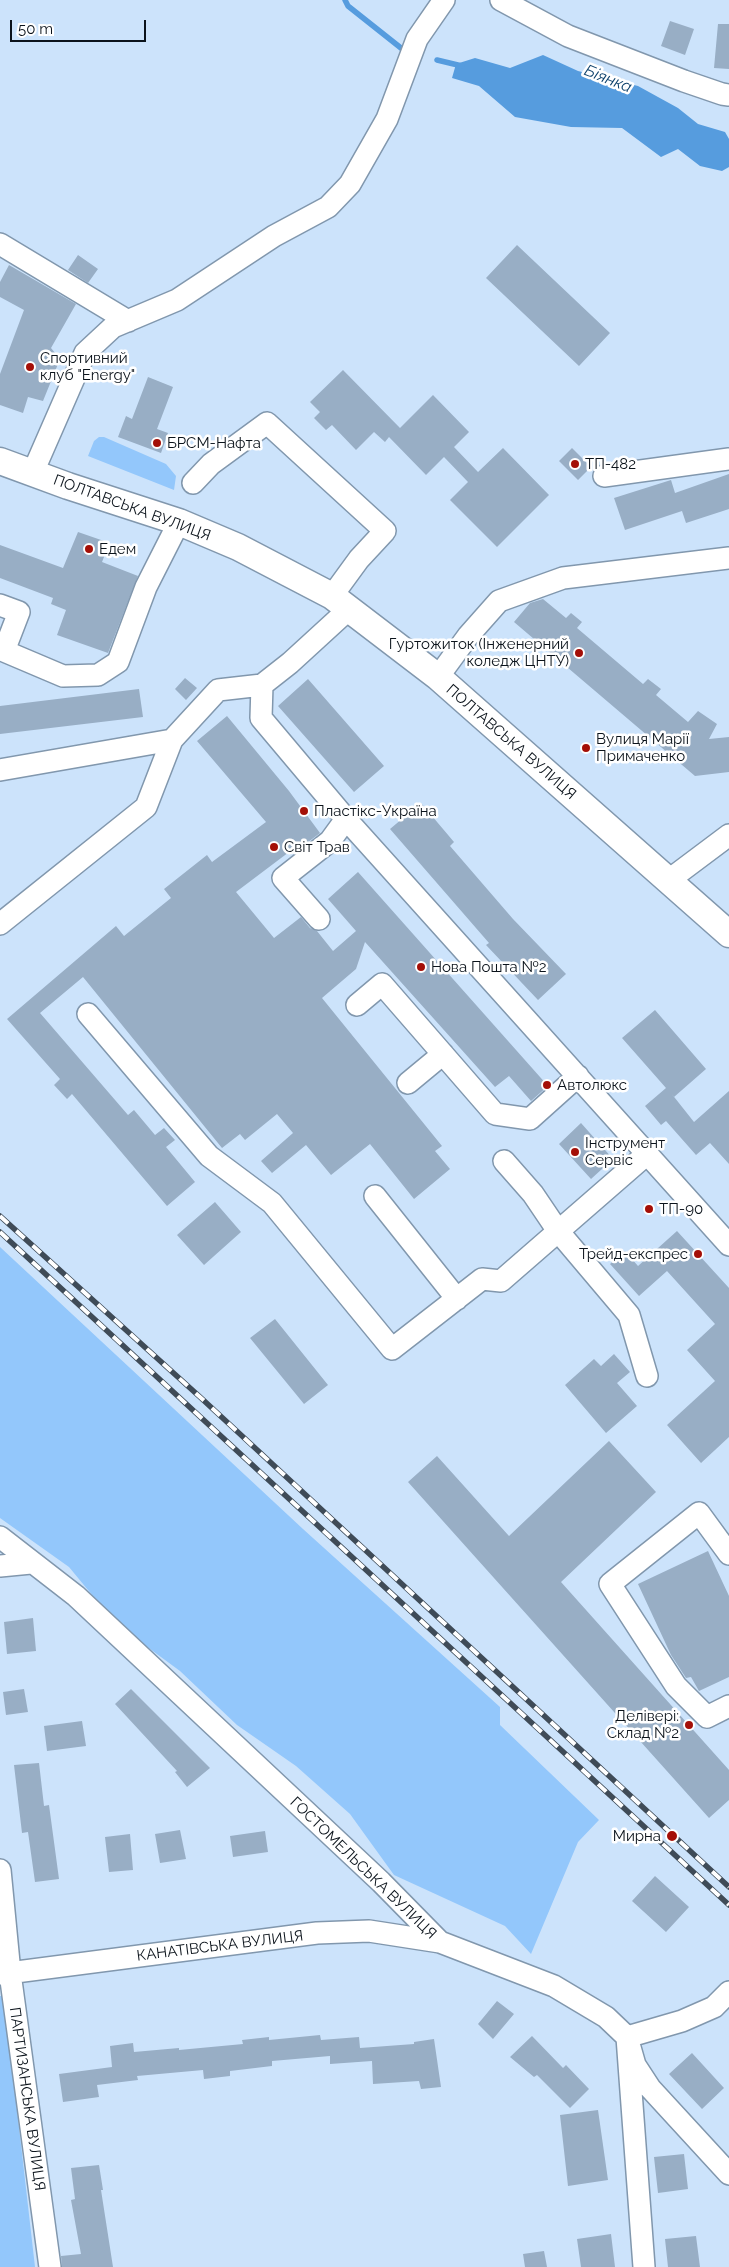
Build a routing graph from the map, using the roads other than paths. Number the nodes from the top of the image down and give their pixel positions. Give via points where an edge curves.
1 (444, 0) edge
2 (501, 0) edge
3 (729, 95) edge
4 (0, 244) edge
5 (128, 321) junction
6 (729, 460) edge
7 (0, 461) edge
8 (33, 472) junction
9 (604, 476) dead end
10 (193, 484) dead end
11 (179, 522) junction
12 (729, 558) edge
13 (340, 603) junction
14 (0, 605) edge
15 (438, 677) junction
16 (262, 685) junction
17 (172, 740) junction
18 (0, 770) edge
19 (346, 819) junction
20 (729, 835) edge
21 (669, 880) junction
22 (319, 919) dead end
23 (0, 924) edge
24 (729, 934) edge
25 (357, 1005) dead end
26 (88, 1014) dead end
27 (443, 1054) junction
28 (578, 1076) junction
29 (408, 1083) dead end
30 (647, 1154) junction
31 (504, 1161) dead end
32 (375, 1196) dead end
33 (558, 1231) junction
34 (729, 1245) edge
35 (457, 1299) junction
36 (646, 1376) dead end
37 (0, 1537) edge
38 (729, 1554) edge
39 (31, 1563) junction
40 (0, 1566) edge
41 (729, 1706) edge
42 (0, 1870) edge
43 (440, 1942) junction
44 (5, 1973) edge
45 (729, 1992) edge
46 (627, 2038) junction
47 (729, 2174) edge
48 (50, 2267) edge
49 (644, 2267) edge

1 - 5 street via 417,39 387,118 350,184 328,208 274,236 177,300
2 - 3 street via 568,36
4 - 5 street
5 - 8 street via 113,327 84,353
6 - 9 street
7 - 8 main road, ПОЛТАВСЬКА ВУЛИЦЯ
8 - 11 main road, ПОЛТАВСЬКА ВУЛИЦЯ
10 - 13 street via 211,464 267,423 385,531 358,559
11 - 13 main road, ПОЛТАВСЬКА ВУЛИЦЯ via 238,547
11 - 14 street via 146,587 118,662 98,675 63,676 4,651 18,612
12 - 15 street via 563,578 499,601
13 - 15 main road, ПОЛТАВСЬКА ВУЛИЦЯ
13 - 16 street via 290,663
15 - 21 main road, ПОЛТАВСЬКА ВУЛИЦЯ
16 - 17 street via 218,690
16 - 19 street via 261,718
17 - 18 street
17 - 23 street via 146,807
19 - 22 street via 330,841 283,878
19 - 28 street
20 - 21 street
21 - 24 main road, ПОЛТАВСЬКА ВУЛИЦЯ
25 - 27 street via 382,984
26 - 35 street via 209,1156 272,1203 392,1349
27 - 28 street via 495,1114 530,1119
27 - 29 street
28 - 30 street
30 - 33 street
30 - 34 street
31 - 33 street via 533,1194
32 - 35 street
33 - 35 street via 501,1281 482,1279
33 - 36 street via 629,1315
37 - 39 street, ГОСТОМЕЛЬСЬКА ВУЛИЦЯ
38 - 41 street via 699,1513 610,1584 676,1686 707,1717
39 - 40 street
39 - 43 street, ГОСТОМЕЛЬСЬКА ВУЛИЦЯ via 76,1596 381,1882
42 - 44 street, ПАРТИЗАНСЬКА ВУЛИЦЯ
43 - 44 street, КАНАТІВСЬКА ВУЛИЦЯ via 369,1931 317,1933
43 - 46 street, ГОСТОМЕЛЬСЬКА ВУЛИЦЯ via 554,1986 606,2017
44 - 48 street, ПАРТИЗАНСЬКА ВУЛИЦЯ
45 - 46 street via 714,2007
46 - 47 street, ГОСТОМЕЛЬСЬКА ВУЛИЦЯ via 635,2066 650,2088
46 - 49 street

